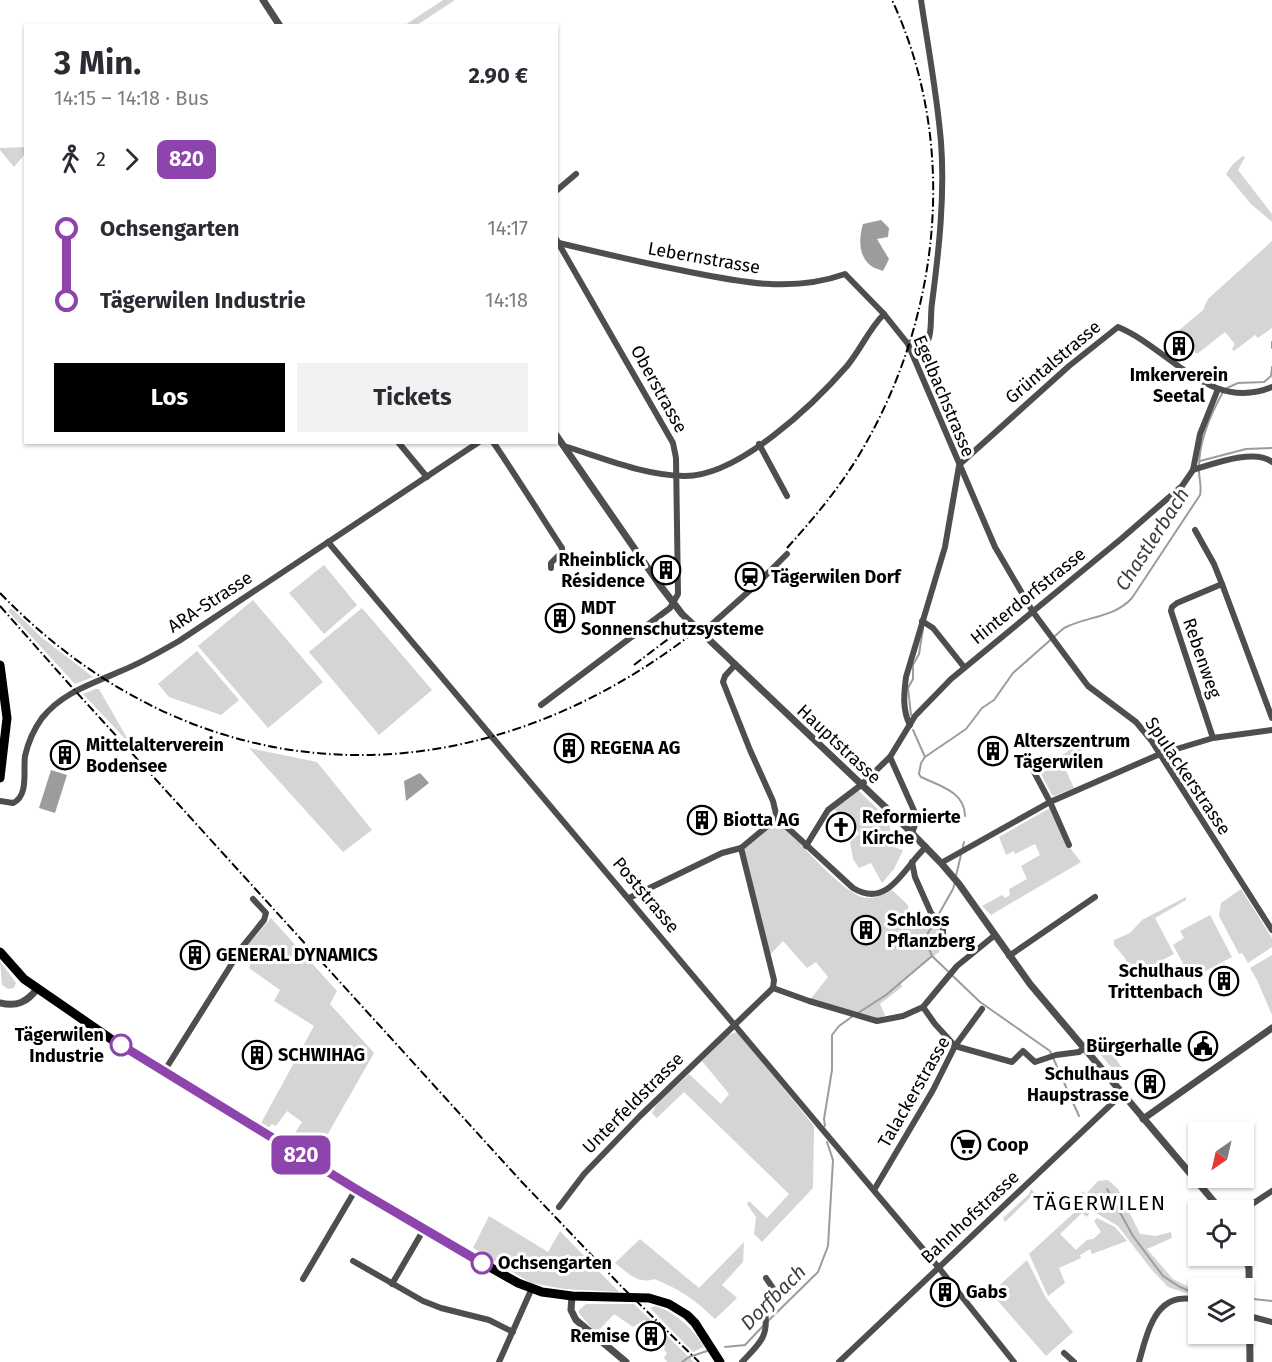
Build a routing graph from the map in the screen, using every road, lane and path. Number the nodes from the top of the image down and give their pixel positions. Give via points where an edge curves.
1 (263, 0) edge
2 (921, 0) edge
3 (279, 24) edge
4 (576, 174) dead end
5 (558, 189) edge
6 (558, 241) edge
7 (845, 274) joint
8 (884, 314) junction
9 (914, 355) junction
10 (1272, 387) edge
11 (1219, 389) junction
12 (558, 438) edge
13 (400, 444) edge
14 (476, 444) edge
15 (494, 444) edge
16 (759, 444) junction
17 (564, 446) junction
18 (1272, 462) edge
19 (960, 464) junction
20 (1197, 468) junction
21 (676, 476) junction
22 (427, 477) junction
23 (787, 496) dead end
24 (1195, 530) dead end
25 (328, 542) junction
26 (787, 554) dead end
27 (551, 568) dead end
28 (1222, 584) junction
29 (673, 604) junction
30 (1034, 612) junction
31 (922, 621) junction
32 (701, 634) junction
33 (0, 664) edge
34 (734, 666) junction
35 (964, 667) junction
36 (541, 705) dead end
37 (1272, 718) edge
38 (910, 725) junction
39 (1272, 730) edge
40 (1213, 738) junction
41 (1160, 754) junction
42 (1025, 755) dead end
43 (890, 757) junction
44 (0, 778) edge
45 (861, 785) junction
46 (0, 801) edge
47 (1050, 802) junction
48 (777, 818) junction
49 (912, 833) junction
50 (1069, 844) dead end
51 (806, 846) junction
52 (926, 847) junction
53 (741, 848) junction
54 (912, 862) junction
55 (941, 863) junction
56 (1095, 897) dead end
57 (629, 898) junction
58 (253, 899) dead end
59 (1272, 930) edge
60 (995, 935) junction
61 (943, 941) dead end
62 (0, 951) edge
63 (1009, 956) junction
64 (773, 988) junction
65 (38, 989) junction
66 (0, 1003) edge
67 (922, 1007) junction
68 (982, 1009) dead end
69 (735, 1024) junction
70 (1272, 1028) edge
71 (955, 1046) junction
72 (1083, 1049) junction
73 (165, 1070) junction
74 (1122, 1095) junction
75 (1143, 1119) junction
76 (356, 1189) junction
77 (874, 1190) junction
78 (1272, 1191) edge
79 (1212, 1200) edge
80 (1254, 1203) edge
81 (559, 1207) dead end
82 (424, 1229) junction
83 (353, 1261) dead end
84 (939, 1268) junction
85 (766, 1278) dead end
86 (303, 1279) dead end
87 (392, 1284) junction
88 (532, 1288) junction
89 (572, 1296) junction
90 (1188, 1299) edge
91 (1254, 1317) edge
92 (1272, 1322) edge
93 (513, 1332) junction
94 (1250, 1344) edge
95 (1064, 1353) dead end
96 (718, 1358) edge
97 (499, 1362) edge
98 (626, 1362) edge
99 (742, 1362) edge
100 (839, 1362) edge
101 (1014, 1362) edge
102 (1074, 1362) edge
103 (1139, 1362) edge
104 (1250, 1362) edge

1 - 3 street
2 - 9 street via 941,143 941,211 929,341
4 - 5 street
6 - 7 street, Lebernstrasse via 750,284 794,284
6 - 21 street, Oberstrasse via 672,440
7 - 8 street, Egelbachstrasse
8 - 9 street, Egelbachstrasse
8 - 16 street via 855,356 811,405
9 - 19 street, Egelbachstrasse
10 - 11 street, Grüntalstrasse via 1259,392
11 - 19 street, Grüntalstrasse via 1118,327
11 - 20 street, Hinterdorfstrasse via 1200,434
12 - 17 street, Hauptstrasse
13 - 22 street
14 - 22 street, ARA-Strasse
15 - 27 street via 562,548
16 - 21 street via 730,464
16 - 23 street
17 - 21 street via 616,464
17 - 29 street, Hauptstrasse
18 - 20 street via 1246,456
19 - 30 street, Spulackerstrasse via 995,547
19 - 31 street, Egelbachstrasse via 945,547
20 - 30 street, Hinterdorfstrasse via 1182,486
21 - 29 street, Oberstrasse via 678,594
22 - 25 street, ARA-Strasse
24 - 28 street
25 - 46 street, ARA-Strasse via 146,660 65,696 42,719 28,745 21,798 14,803
25 - 57 street, Poststrasse
26 - 32 street
28 - 37 street
28 - 40 street, Rebenweg via 1177,603 1171,611
29 - 32 street, Hauptstrasse
29 - 36 street
30 - 35 street, Hinterdorfstrasse
30 - 41 street, Spulackerstrasse via 1088,686 1136,722
31 - 35 street via 933,628
31 - 38 street, Egelbachstrasse via 906,677 904,696
32 - 34 street, Hauptstrasse
33 - 44 main road via 7,717
34 - 45 street, Hauptstrasse
34 - 48 street via 723,682
35 - 38 street, Hinterdorfstrasse via 925,704
38 - 43 street, Hinterdorfstrasse
39 - 40 street
40 - 41 street
41 - 47 street
41 - 59 street, Spulackerstrasse
42 - 47 street
43 - 45 street, Hinterdorfstrasse
43 - 49 street via 916,815
45 - 49 street, Hauptstrasse
45 - 51 street, Hinterdorfstrasse via 828,810
47 - 50 street
47 - 55 street
48 - 51 street
48 - 53 street
49 - 52 street, Hauptstrasse
51 - 54 street via 865,894 892,886
52 - 54 street
52 - 55 street, Hauptstrasse
53 - 57 street via 722,853
53 - 64 street via 771,964
54 - 61 street via 915,877 943,926
55 - 60 street, Hauptstrasse
56 - 63 street
57 - 69 street, Poststrasse
58 - 73 street via 266,914 264,920 243,946
60 - 63 street, Hauptstrasse
60 - 67 street via 967,957
62 - 65 main road
63 - 72 street, Hauptstrasse
64 - 67 street via 876,1021 903,1016
64 - 69 street, Unterfeldstrasse
65 - 66 street via 22,1003
65 - 73 main road
67 - 71 street
68 - 71 street, Talackerstrasse
69 - 77 street, Poststrasse
69 - 81 street, Unterfeldstrasse via 584,1174
70 - 75 street
71 - 72 street via 1012,1062 1023,1051 1035,1062
71 - 77 street, Talackerstrasse
72 - 74 street, Hauptstrasse
73 - 76 main road
74 - 75 street, Hauptstrasse
74 - 84 street, Bahnhofstrasse
75 - 79 street, Hauptstrasse
76 - 82 main road
76 - 86 street
77 - 84 street, Poststrasse
78 - 80 street
82 - 87 street
82 - 88 main road
83 - 87 street
84 - 100 street, Bahnhofstrasse
84 - 101 street, Poststrasse
85 - 99 street via 779,1297 765,1317 765,1334
87 - 93 street via 432,1305 489,1320
88 - 89 main road
88 - 93 street
89 - 96 main road via 660,1301 687,1315
89 - 98 street via 576,1320
90 - 103 street via 1167,1303 1150,1326
91 - 92 street
93 - 97 street
94 - 104 street
95 - 102 street

